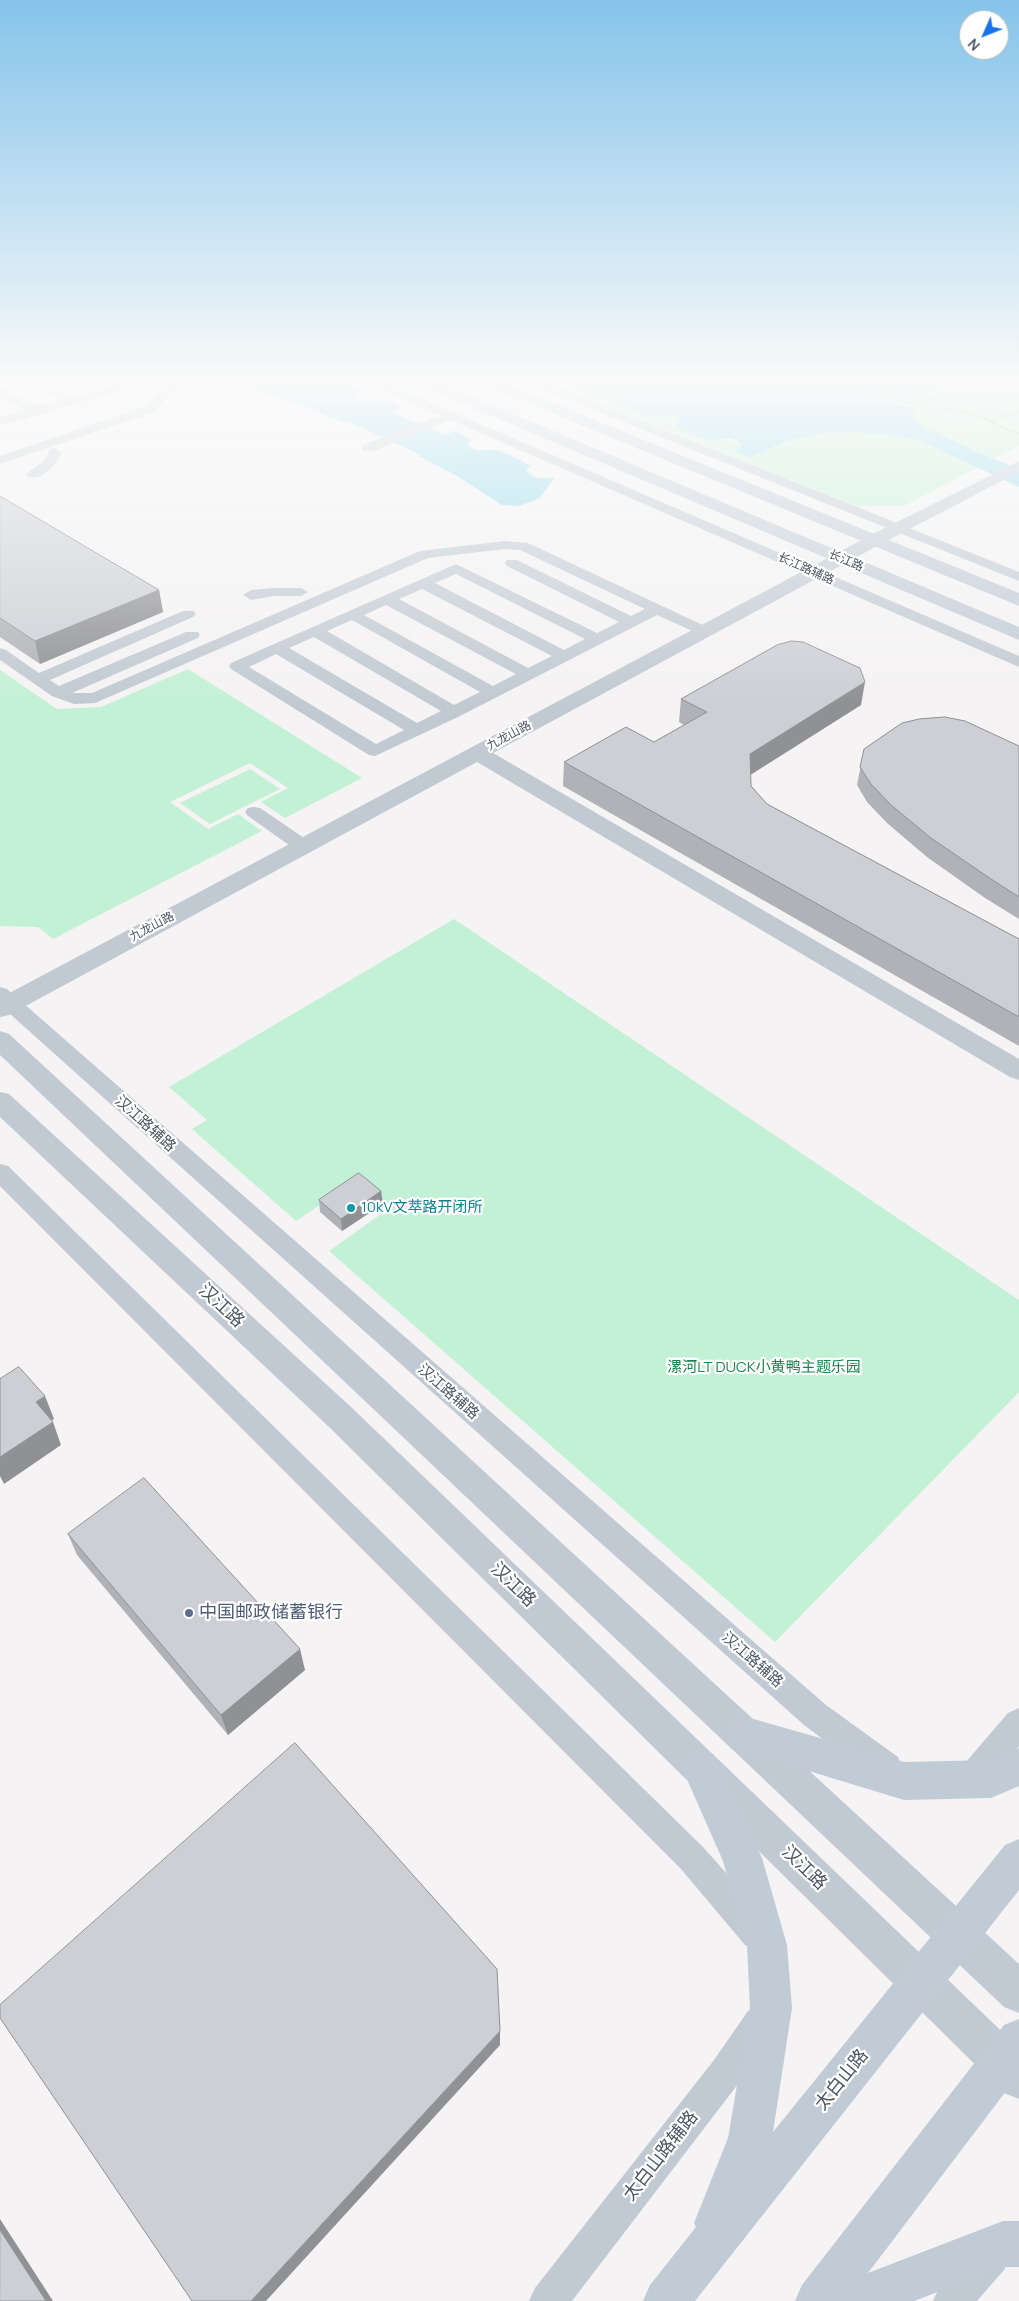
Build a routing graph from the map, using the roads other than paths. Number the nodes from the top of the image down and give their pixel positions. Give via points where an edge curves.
1 (622, 489) edge
2 (678, 489) edge
3 (748, 489) edge
4 (801, 489) edge
5 (973, 489) edge
6 (897, 528) junction
7 (873, 541) junction
8 (536, 552) junction
9 (840, 558) junction
10 (512, 563) junction
11 (814, 572) junction
12 (1019, 577) edge
13 (477, 579) junction
14 (423, 583) junction
15 (341, 590) junction
16 (302, 592) junction
17 (251, 595) dead end
18 (387, 599) junction
19 (283, 600) dead end
20 (1019, 600) edge
21 (657, 609) junction
22 (188, 614) dead end
23 (352, 614) junction
24 (631, 622) junction
25 (315, 631) junction
26 (704, 631) junction
27 (1019, 634) edge
28 (192, 635) dead end
29 (597, 639) junction
30 (120, 644) junction
31 (277, 648) junction
32 (0, 653) edge
33 (564, 656) junction
34 (141, 657) junction
35 (1019, 662) edge
36 (160, 670) junction
37 (527, 674) junction
38 (38, 679) junction
39 (492, 692) junction
40 (58, 693) junction
41 (454, 712) junction
42 (417, 730) junction
43 (477, 753) junction
44 (254, 812) dead end
45 (304, 846) junction
46 (3, 1002) edge
47 (0, 1040) edge
48 (1019, 1071) edge
49 (0, 1101) edge
50 (0, 1172) edge
51 (1019, 1723) edge
52 (743, 1734) junction
53 (1019, 1767) edge
54 (701, 1768) junction
55 (904, 1781) junction
56 (970, 1781) junction
57 (1019, 1859) edge
58 (958, 1936) junction
59 (767, 1945) junction
60 (920, 1982) junction
61 (1019, 1992) edge
62 (771, 2008) junction
63 (1013, 2060) edge
64 (1011, 2244) edge
65 (708, 2248) junction
66 (548, 2301) edge
67 (666, 2301) edge
68 (818, 2301) edge
69 (860, 2301) edge
70 (952, 2301) edge

1 - 11 street, 长江路辅路
2 - 9 main road, 长江路
3 - 7 main road, 长江路
4 - 6 street
5 - 6 street, 九龙山路
6 - 7 street, 九龙山路
6 - 12 street
7 - 9 street, 九龙山路
7 - 20 main road, 长江路
8 - 10 street
8 - 15 street via 523,546 505,545 425,554
8 - 21 street
9 - 11 street, 九龙山路
9 - 27 main road, 长江路
10 - 13 street
10 - 24 street
11 - 26 street, 九龙山路
11 - 35 street, 长江路辅路
13 - 14 street via 456,568
13 - 29 street
14 - 18 street
14 - 33 street
15 - 16 street
15 - 36 street
16 - 17 street
16 - 19 street
18 - 23 street
18 - 37 street
21 - 24 street
21 - 26 street
22 - 30 street
23 - 25 street
23 - 39 street
24 - 29 street
25 - 31 street
25 - 41 street
26 - 43 street, 九龙山路
28 - 34 street
29 - 33 street
30 - 34 street
30 - 38 street
31 - 42 street
31 - 42 street via 238,666 375,751
32 - 38 street
33 - 37 street
34 - 36 street
34 - 40 street
36 - 40 street via 95,698 74,699
37 - 39 street
38 - 40 street
39 - 41 street
41 - 42 street
43 - 45 street, 九龙山路
43 - 48 street
44 - 45 street
45 - 46 street, 九龙山路
46 - 55 street, 汉江路辅路 via 815,1715
47 - 52 street
49 - 54 street, 汉江路 via 339,1416
50 - 59 street via 685,1851
51 - 56 street
52 - 55 main road
52 - 58 street
53 - 56 main road via 991,1779
54 - 59 main road via 742,1858
54 - 60 street, 汉江路
55 - 56 main road
57 - 58 main road, 太白山路
58 - 60 main road, 太白山路
58 - 61 street
59 - 62 main road
60 - 63 street, 汉江路
60 - 65 main road, 太白山路
62 - 65 main road via 750,2138
62 - 66 street, 太白山路辅路 via 726,2072
63 - 68 main road
64 - 69 main road
64 - 70 street
65 - 67 main road, 太白山路

